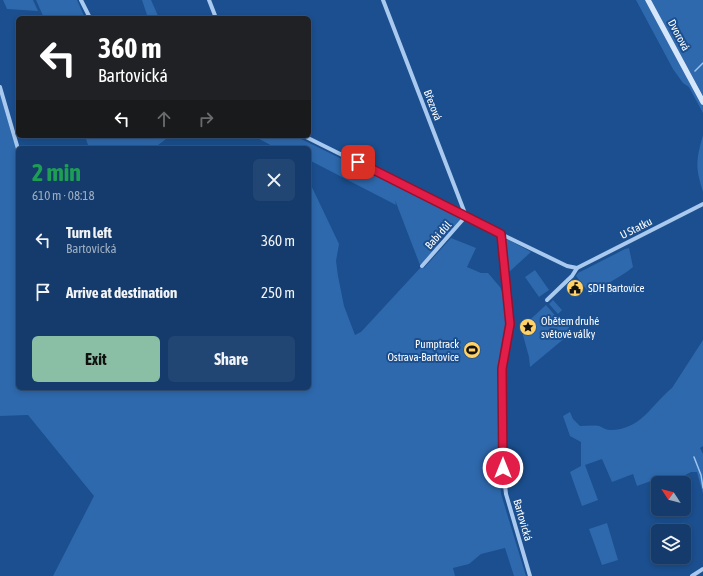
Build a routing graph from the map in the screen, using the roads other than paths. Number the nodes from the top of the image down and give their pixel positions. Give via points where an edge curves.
1 (82, 0) edge
2 (209, 0) edge
3 (383, 0) edge
4 (648, 0) edge
5 (89, 16) edge
6 (215, 16) edge
7 (0, 87) edge
8 (703, 102) edge
9 (308, 138) edge
10 (17, 146) edge
11 (703, 204) edge
12 (466, 216) junction
13 (501, 234) junction
14 (422, 266) dead end
15 (577, 268) junction
16 (547, 300) dead end
17 (703, 569) edge
18 (530, 576) edge
19 (692, 576) edge

1 - 5 street
2 - 6 street
3 - 12 street, Březová
4 - 8 street, Dvorová
7 - 10 street
9 - 12 street
11 - 15 street, U Statku
12 - 13 street
12 - 14 street, Babí důl
13 - 15 street via 567,266
13 - 18 street, Bartovická via 510,324 502,369 503,468 506,494
15 - 16 street, U Statku
17 - 19 street

